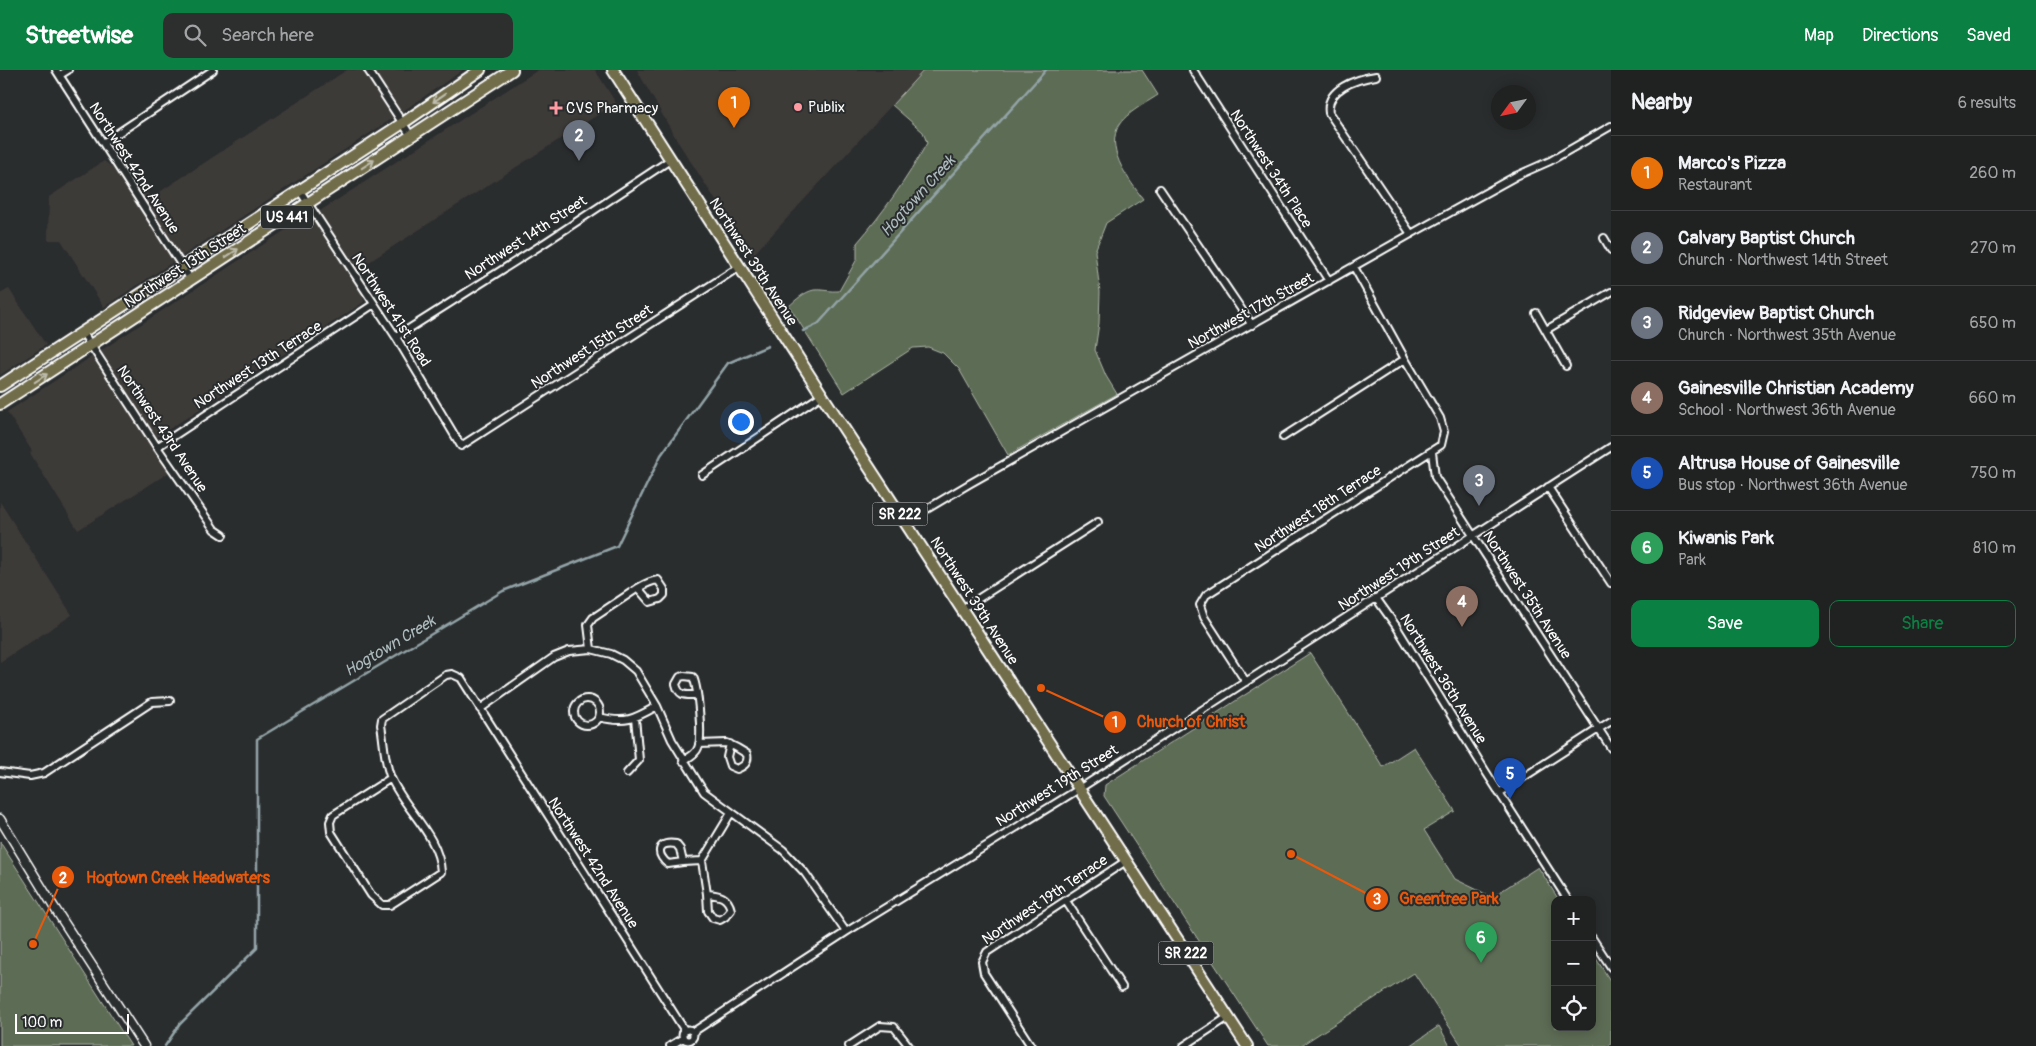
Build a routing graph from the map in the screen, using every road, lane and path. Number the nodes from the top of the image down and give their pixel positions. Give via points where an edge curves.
1 (68, 70) edge
2 (213, 70) edge
3 (368, 70) edge
4 (480, 70) edge
5 (512, 70) edge
6 (613, 70) edge
7 (1193, 70) edge
8 (58, 73) edge
9 (1376, 76) dead end
10 (403, 123) junction
11 (1611, 126) edge
12 (411, 136) junction
13 (102, 143) junction
14 (670, 160) junction
15 (1160, 189) dead end
16 (300, 191) junction
17 (308, 203) junction
18 (1411, 234) junction
19 (1604, 238) dead end
20 (1611, 250) edge
21 (183, 267) junction
22 (739, 267) junction
23 (1354, 267) junction
24 (191, 280) junction
25 (1329, 281) junction
26 (1611, 292) edge
27 (374, 304) junction
28 (1536, 313) dead end
29 (1252, 325) junction
30 (1546, 330) junction
31 (83, 333) junction
32 (396, 337) junction
33 (91, 345) junction
34 (1405, 359) junction
35 (1566, 366) dead end
36 (0, 386) edge
37 (822, 395) junction
38 (0, 404) edge
39 (1283, 437) dead end
40 (459, 444) joint
41 (157, 447) junction
42 (1611, 447) edge
43 (1432, 452) junction
44 (702, 474) dead end
45 (1548, 486) junction
46 (905, 522) junction
47 (1098, 522) dead end
48 (223, 535) dead end
49 (1474, 535) junction
50 (1611, 582) edge
51 (638, 588) dead end
52 (1376, 598) junction
53 (962, 609) junction
54 (591, 649) junction
55 (1246, 682) junction
56 (697, 695) dead end
57 (170, 701) dead end
58 (657, 706) junction
59 (480, 709) junction
60 (599, 717) junction
61 (635, 718) junction
62 (1611, 721) edge
63 (1599, 729) junction
64 (699, 744) junction
65 (730, 744) dead end
66 (1611, 748) edge
67 (683, 761) junction
68 (0, 772) edge
69 (627, 773) dead end
70 (391, 778) junction
71 (1079, 789) junction
72 (1499, 793) junction
73 (731, 812) junction
74 (0, 819) edge
75 (702, 861) junction
76 (1126, 861) junction
77 (683, 862) dead end
78 (706, 894) junction
79 (1565, 896) edge
80 (1066, 901) junction
81 (846, 932) junction
82 (1594, 941) edge
83 (1611, 967) edge
84 (1122, 987) dead end
85 (1228, 1017) junction
86 (685, 1031) junction
87 (693, 1032) junction
88 (683, 1038) junction
89 (693, 1043) edge
90 (144, 1046) edge
91 (670, 1046) edge
92 (849, 1046) edge
93 (909, 1046) edge
94 (1031, 1046) edge
95 (1184, 1046) edge
96 (1247, 1046) edge

1 - 8 street
2 - 13 street
3 - 10 street
4 -> 10 main road, Northwest 13th Street / US 441
5 - 12 main road, Northwest 13th Street / US 441
6 - 14 main road, Northwest 39th Avenue / SR 222
7 - 25 street, Northwest 34th Place
8 - 13 street, Northwest 42nd Avenue
9 - 18 street via 1354,81 1331,96 1329,113
10 - 12 street
10 - 16 main road, Northwest 13th Street / US 441
11 - 18 street, Northwest 17th Street
17 -> 12 main road, Northwest 13th Street / US 441
13 - 21 street, Northwest 42nd Avenue
14 - 22 main road, Northwest 39th Avenue / SR 222
14 - 32 street, Northwest 14th Street
15 - 29 street
16 - 17 street, Northwest 41st Road
16 - 21 main road, Northwest 13th Street / US 441
24 -> 17 main road, Northwest 13th Street / US 441
17 - 27 street, Northwest 41st Road
18 - 23 street, Northwest 17th Street
19 - 20 street
21 - 24 street, Northwest 42nd Avenue
21 - 31 main road, Northwest 13th Street / US 441
22 - 37 main road, Northwest 39th Avenue / SR 222
22 - 40 street, Northwest 15th Street via 478,436 461,446
23 - 25 street, Northwest 17th Street
23 - 34 street
24 - 33 main road, Northwest 13th Street / US 441
25 - 29 street, Northwest 17th Street
26 - 30 street
27 - 32 street, Northwest 41st Road
27 - 41 street, Northwest 13th Terrace
28 - 30 street
29 - 46 street, Northwest 17th Street
30 - 35 street
31 - 33 street, Northwest 43rd Avenue
31 - 36 main road, Northwest 13th Street / US 441
32 - 40 street, Northwest 41st Road
38 -> 33 main road, Northwest 13th Street / US 441
33 - 41 street, Northwest 43rd Avenue
34 - 39 street
34 - 43 street, Northwest 18th Terrace via 1440,418 1444,432 1441,445
37 - 44 street
37 - 46 main road, Northwest 39th Avenue / SR 222
41 - 48 street, Northwest 43rd Avenue via 214,529
42 - 45 street, Northwest 19th Street
43 - 49 street, Northwest 35th Avenue via 1435,476
43 - 55 street, Northwest 18th Terrace via 1206,596 1200,605 1204,617
45 - 49 street, Northwest 19th Street
45 - 50 street
46 - 53 main road, Northwest 39th Avenue / SR 222
47 - 53 street
49 - 52 street, Northwest 19th Street
49 - 63 street, Northwest 35th Avenue
51 - 54 street via 593,618 588,625
52 - 55 street, Northwest 19th Street
52 - 72 street, Northwest 36th Avenue
53 - 71 main road, Northwest 39th Avenue / SR 222
54 - 58 street via 623,660 636,672
54 - 59 street via 569,651 554,657
55 - 71 street, Northwest 19th Street
56 - 64 street
57 - 68 street via 152,702 44,773 30,776
58 - 61 street
58 - 67 street
59 - 70 street, Northwest 42nd Avenue via 461,678 452,674 382,719
59 - 86 street, Northwest 42nd Avenue
60 - 60 street via 593,724 584,724 577,720 575,707 584,700 592,700 600,709
60 - 61 street via 612,721
61 - 69 street via 639,760
62 - 63 street
63 - 66 street, Northwest 35th Avenue
63 - 72 street
64 - 65 street
64 - 67 street via 698,750
67 - 73 street via 704,792
70 - 70 street via 333,815 330,822 331,832 355,871 382,905 390,905 441,872 440,858 432,842
71 - 76 main road, Northwest 39th Avenue / SR 222
71 - 81 street, Northwest 19th Street
72 - 79 street, Northwest 36th Avenue
73 - 75 street
73 - 81 street via 783,850 805,873
74 - 90 street
75 - 77 street
75 - 78 street
76 - 80 street, Northwest 19th Terrace
76 - 85 main road, Northwest 39th Avenue / SR 222
78 - 78 street via 708,912 713,918 726,918 731,910 729,902 723,896
80 - 84 street
80 - 94 street, Northwest 19th Terrace via 987,952 982,962 984,973
81 - 87 street, Northwest 19th Street
82 - 83 street
85 - 95 street
85 - 96 main road, Northwest 39th Avenue / SR 222
86 - 87 street
86 - 88 street
87 - 89 street
88 - 89 street
88 - 91 street
92 - 93 street via 880,1026 894,1028

